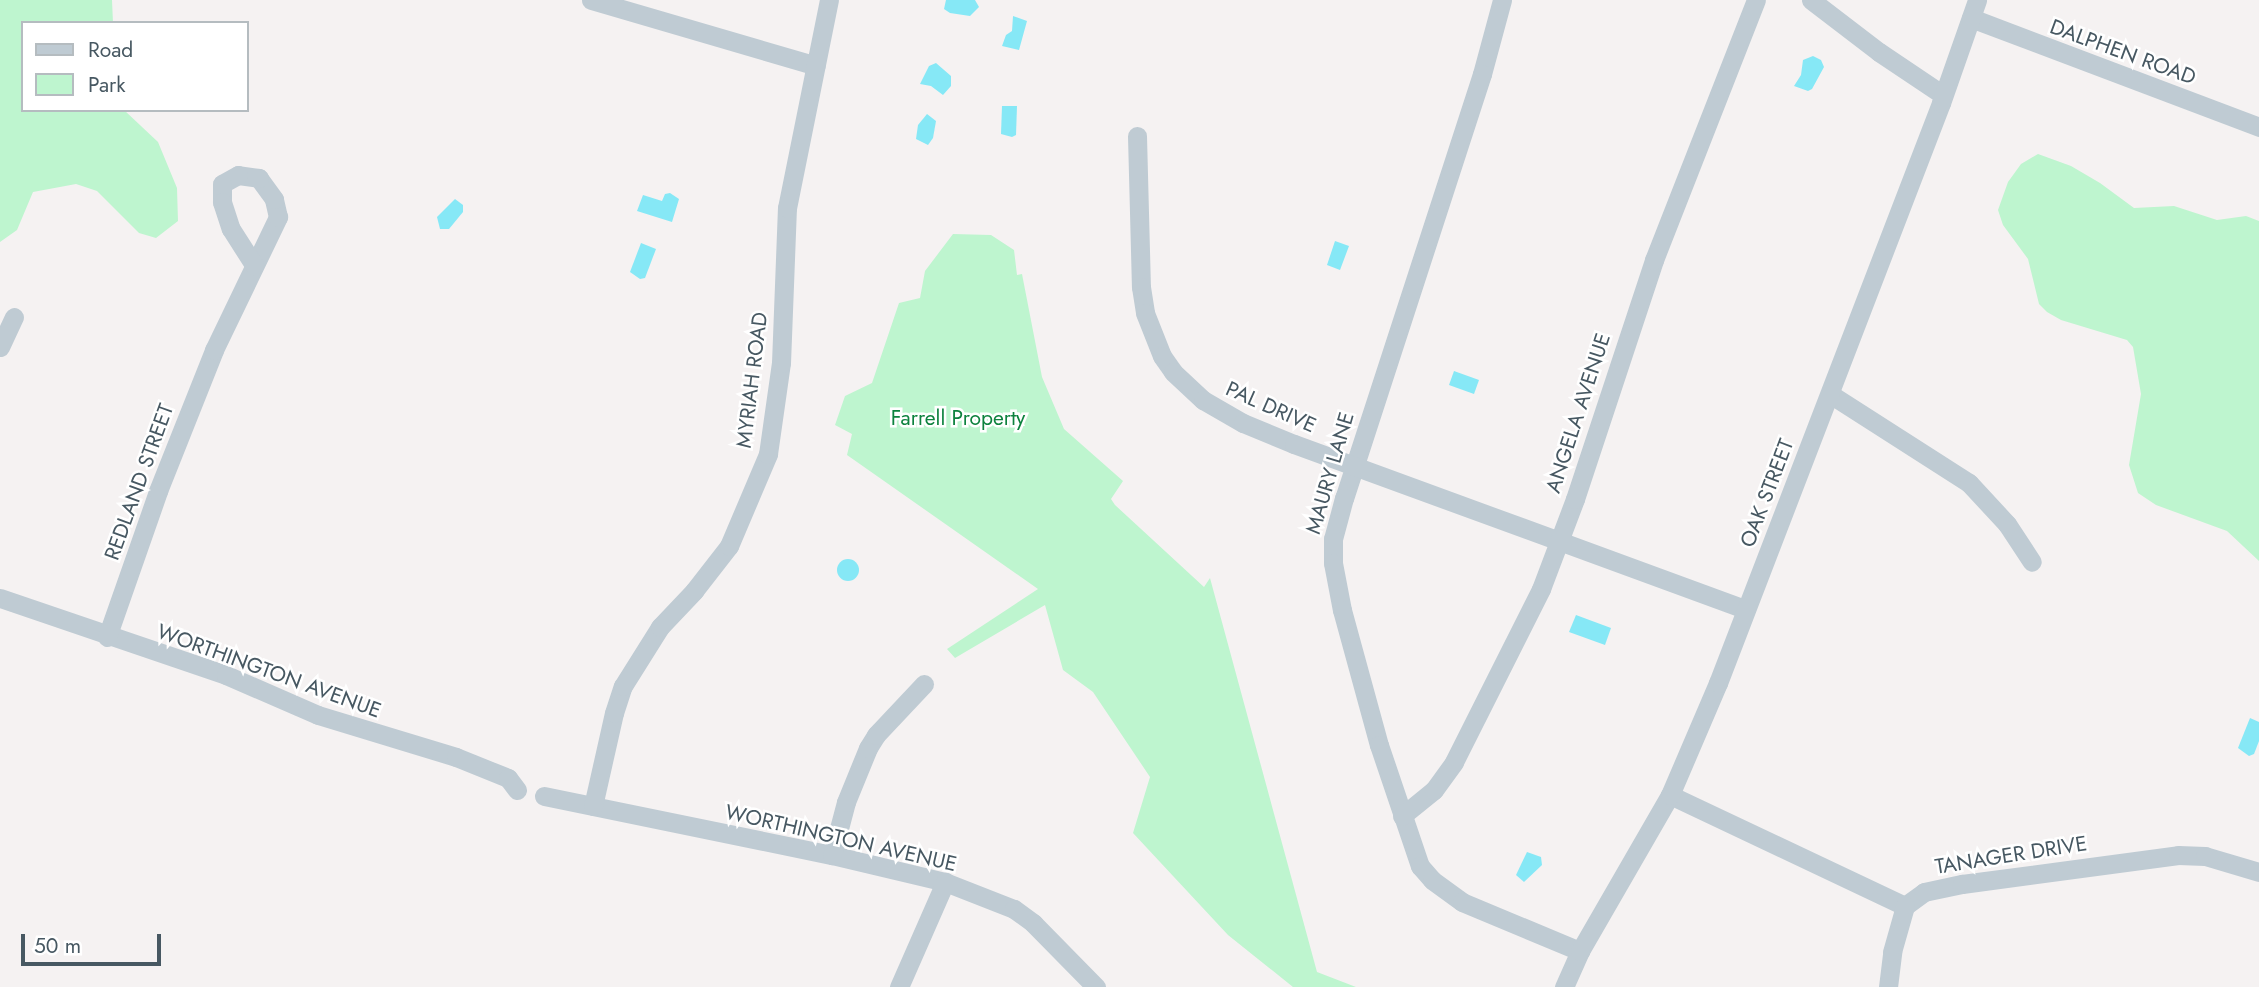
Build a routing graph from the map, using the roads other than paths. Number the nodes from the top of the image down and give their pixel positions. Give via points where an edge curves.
1 (591, 0) edge
2 (830, 0) edge
3 (1502, 0) edge
4 (1756, 0) edge
5 (1811, 0) edge
6 (1974, 9) edge
7 (816, 66) junction
8 (1943, 95) junction
9 (2259, 127) edge
10 (1137, 136) dead end
11 (254, 265) dead end
12 (14, 317) dead end
13 (0, 347) edge
14 (1830, 394) junction
15 (1354, 465) junction
16 (1560, 540) junction
17 (2032, 562) dead end
18 (0, 598) edge
19 (1746, 609) junction
20 (107, 637) junction
21 (924, 684) dead end
22 (517, 790) dead end
23 (1670, 795) junction
24 (544, 796) dead end
25 (593, 806) junction
26 (1402, 816) junction
27 (832, 855) junction
28 (2259, 872) edge
29 (945, 882) junction
30 (1905, 906) junction
31 (1580, 951) junction
32 (899, 987) edge
33 (1096, 987) edge
34 (1564, 987) edge
35 (1888, 987) edge

1 - 7 street
2 - 7 street, MYRIAH ROAD
3 - 15 street, MAURY LANE
4 - 16 street, ANGELA AVENUE via 1654,260
5 - 8 street
6 - 8 street, OAK STREET
6 - 9 street, DALPHEN ROAD
7 - 25 street, MYRIAH ROAD via 787,208 781,363 768,454 729,547 660,627 623,686
8 - 14 street, OAK STREET
10 - 15 street, PAL DRIVE via 1141,287 1162,356 1188,387 1223,412
11 - 20 street, REDLAND STREET via 216,344
12 - 13 street
14 - 17 street via 1969,483 2007,524
14 - 19 street, OAK STREET
15 - 16 street, PAL DRIVE
15 - 26 street, MAURY LANE via 1333,539 1333,563 1342,610
16 - 19 street, PAL DRIVE
16 - 26 street, ANGELA AVENUE via 1530,613 1454,762 1434,790
18 - 20 street, WORTHINGTON AVENUE
19 - 23 street, OAK STREET
20 - 22 street, WORTHINGTON AVENUE via 226,675 318,715 456,757 509,778
21 - 27 street via 868,748 846,802
23 - 30 street
23 - 31 street, OAK STREET
24 - 25 street, WORTHINGTON AVENUE
25 - 27 street, WORTHINGTON AVENUE
26 - 31 street, MAURY LANE via 1420,866 1446,892 1480,911
27 - 29 street, WORTHINGTON AVENUE
28 - 30 street, TANAGER DRIVE via 2205,856 2178,855 1951,886 1924,892
29 - 32 street
29 - 33 street, WORTHINGTON AVENUE via 1014,909
30 - 35 street
31 - 34 street, OAK STREET

